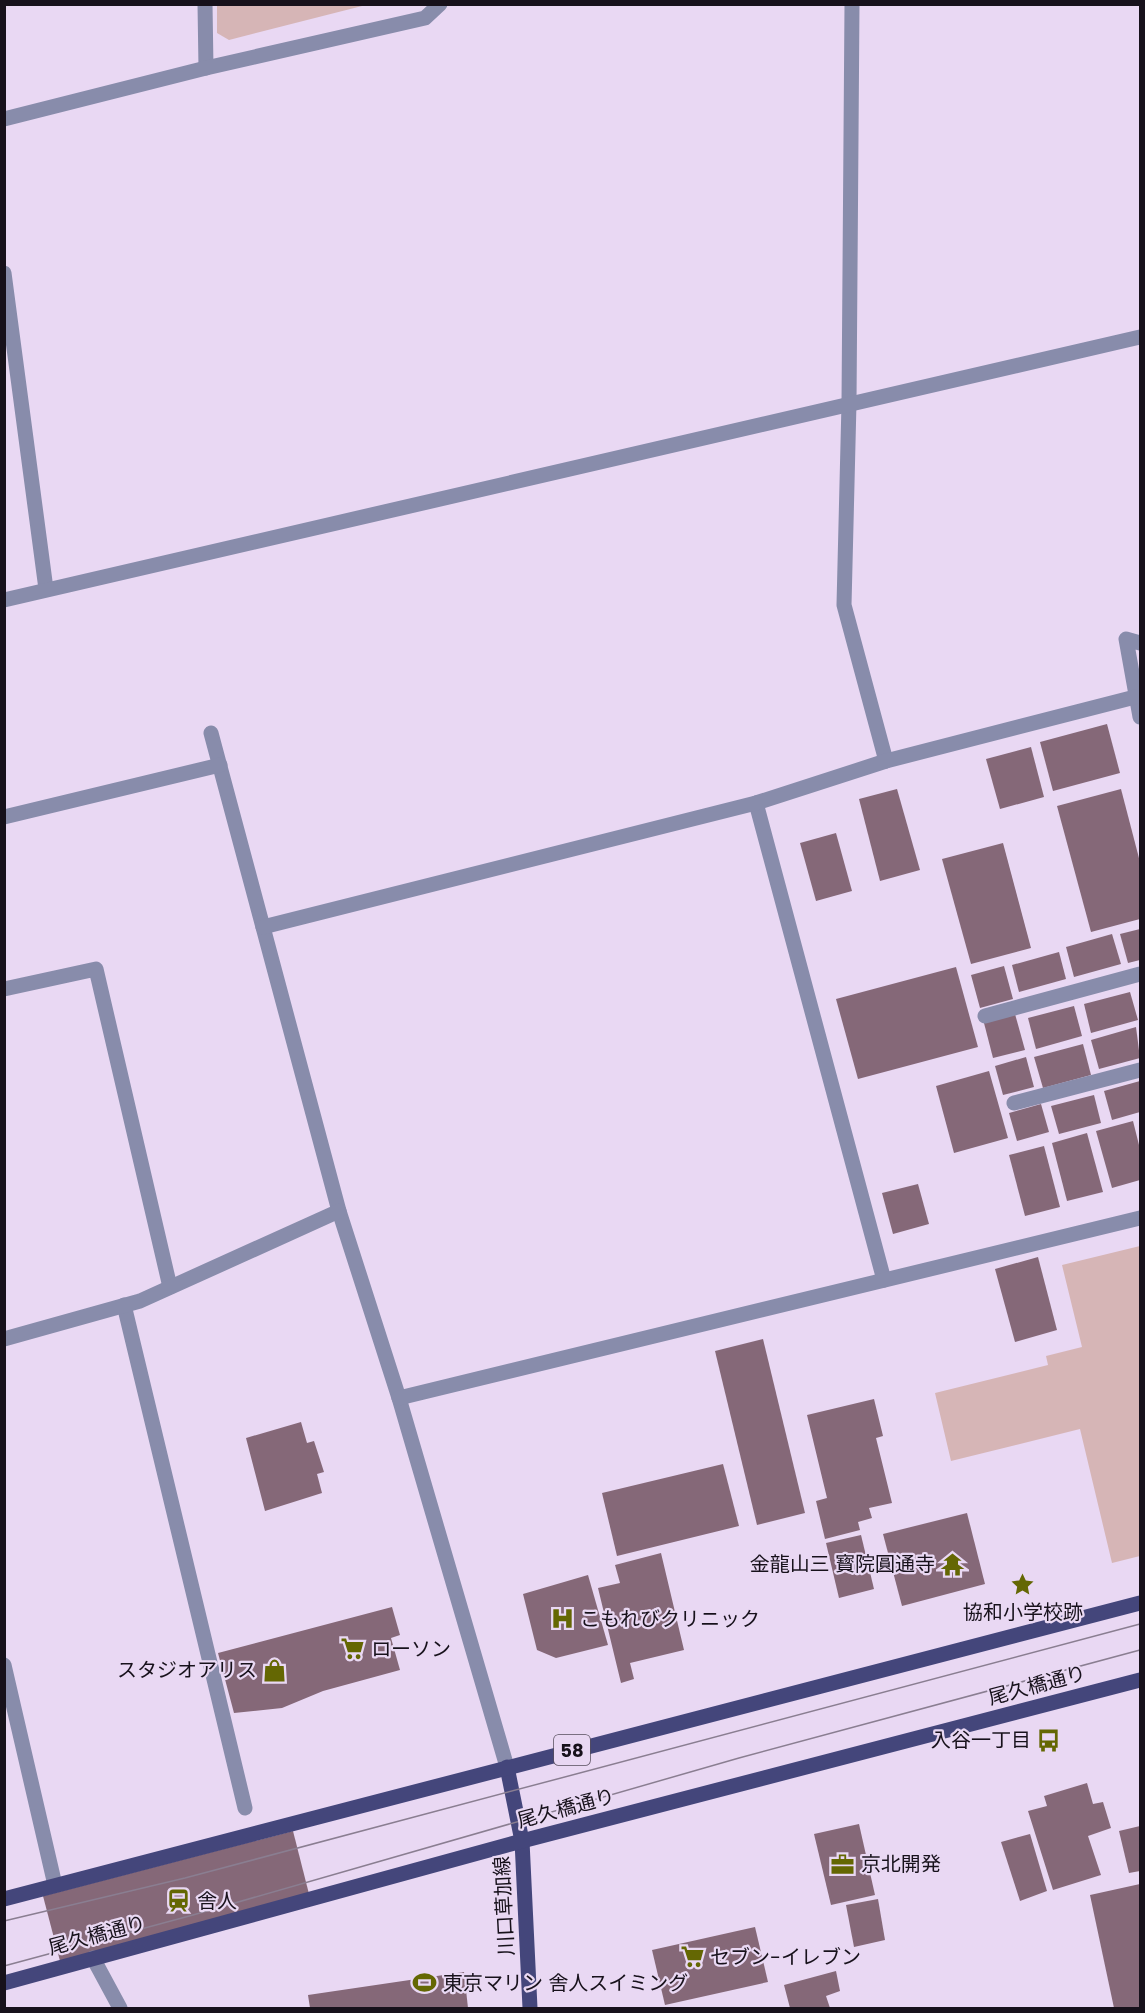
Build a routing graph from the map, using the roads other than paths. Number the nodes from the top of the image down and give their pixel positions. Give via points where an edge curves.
1 (205, 4) edge
2 (441, 4) edge
3 (852, 4) edge
4 (206, 68) junction
5 (4, 119) edge
6 (4, 273) edge
7 (1140, 337) edge
8 (849, 403) junction
9 (46, 589) junction
10 (4, 600) edge
11 (1140, 643) edge
12 (1135, 697) junction
13 (1140, 717) edge
14 (212, 733) dead end
15 (886, 761) junction
16 (220, 765) junction
17 (756, 803) junction
18 (4, 817) edge
19 (263, 927) junction
20 (1140, 974) edge
21 (4, 989) edge
22 (985, 1016) dead end
23 (1140, 1070) edge
24 (1014, 1103) dead end
25 (339, 1211) junction
26 (1140, 1218) edge
27 (885, 1280) junction
28 (170, 1287) junction
29 (124, 1305) junction
30 (4, 1338) edge
31 (399, 1398) junction
32 (1140, 1603) edge
33 (4, 1665) edge
34 (1140, 1680) edge
35 (507, 1767) junction
36 (245, 1808) dead end
37 (522, 1841) junction
38 (55, 1885) junction
39 (4, 1899) edge
40 (93, 1958) junction
41 (4, 1983) edge
42 (120, 2008) edge
43 (530, 2008) edge

1 - 4 street
2 - 4 street via 425,18
3 - 8 street
4 - 5 street
6 - 9 street
7 - 8 street
8 - 9 street
8 - 15 street via 844,605
9 - 10 street
11 - 12 street via 1126,639
12 - 13 street
12 - 15 street
14 - 16 street
15 - 17 street
16 - 18 street
16 - 19 street
17 - 19 street
17 - 27 street
19 - 25 street
20 - 22 street
21 - 28 street via 96,969
23 - 24 street
25 - 28 street
25 - 31 street
26 - 27 street
27 - 31 street
28 - 29 street
29 - 30 street
29 - 36 street
31 - 35 street
32 - 35 main road, 58
33 - 38 street
34 - 37 main road, 尾久橋通り
35 - 37 main road, 川口草加線
35 - 38 main road, 58
37 - 40 main road, 尾久橋通り
37 - 43 main road, 川口草加線
38 - 39 main road, 58
40 - 41 main road, 尾久橋通り
40 - 42 street

